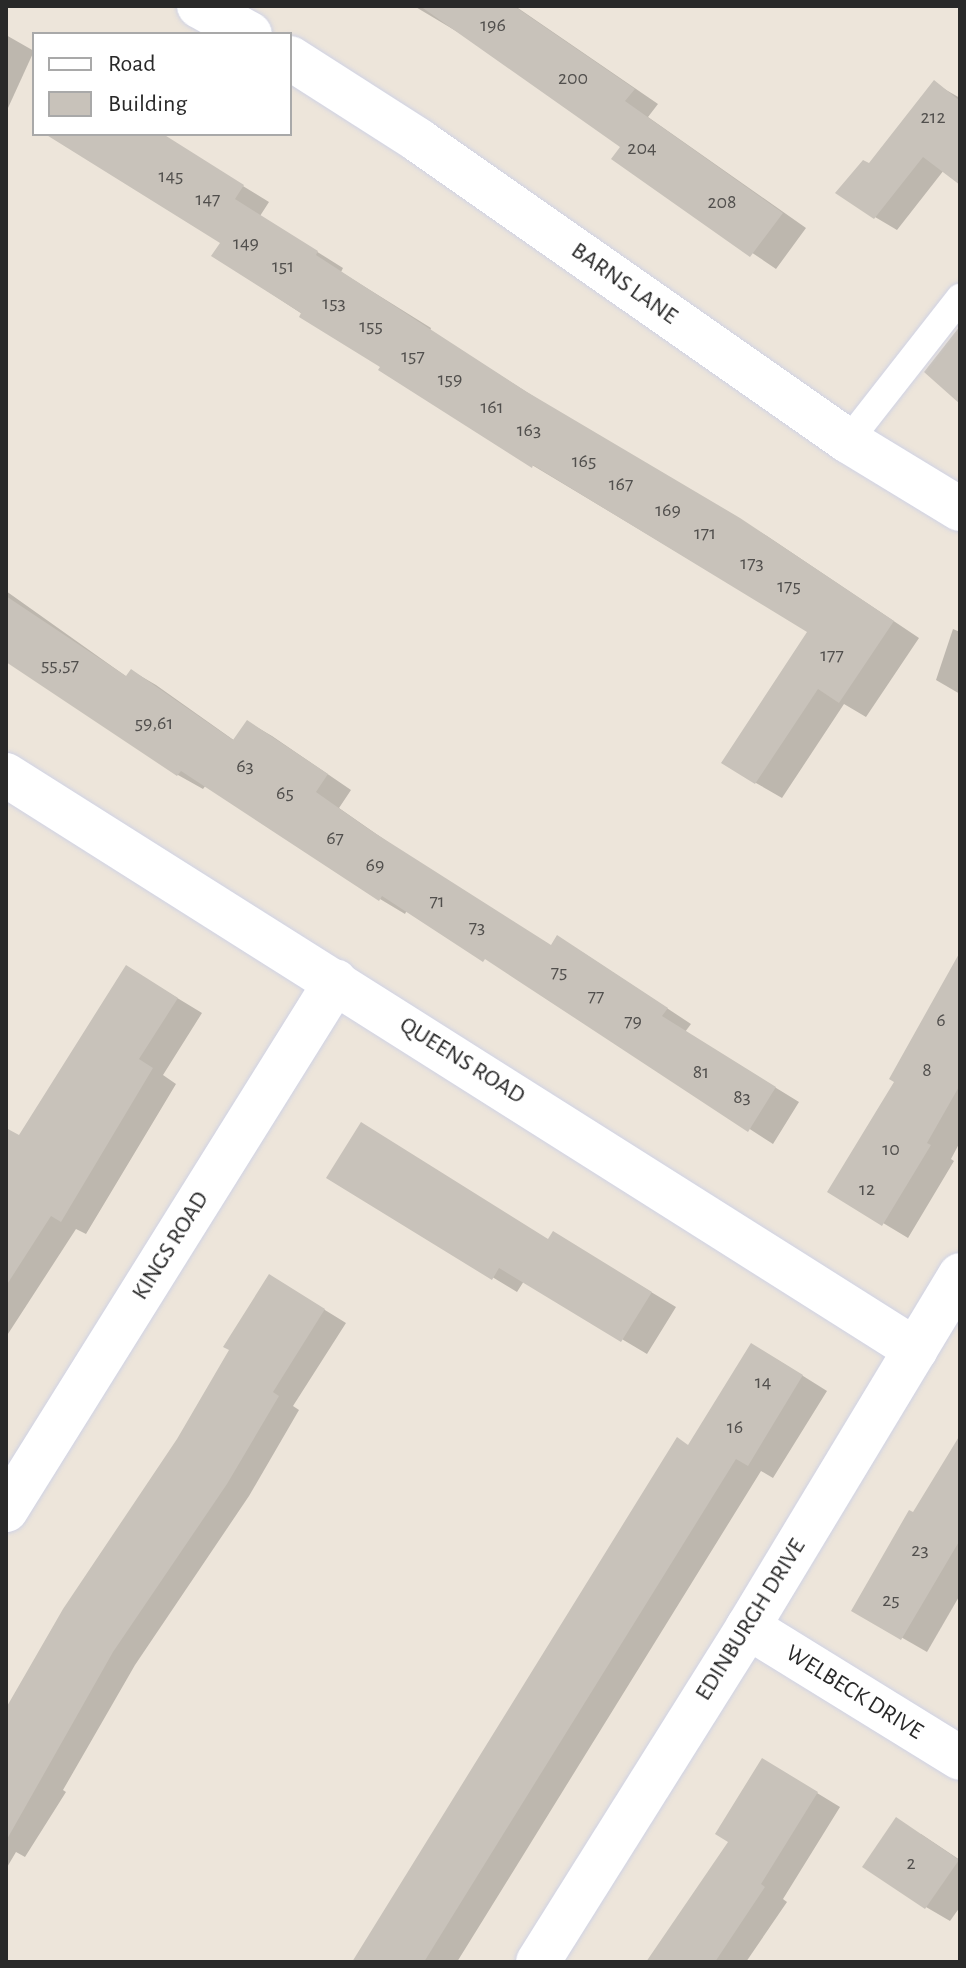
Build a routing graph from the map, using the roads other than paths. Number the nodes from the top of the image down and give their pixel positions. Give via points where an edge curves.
1 (199, 6) edge
2 (246, 32) edge
3 (292, 59) edge
4 (960, 298) edge
5 (848, 441) junction
6 (960, 509) edge
7 (6, 775) edge
8 (336, 981) junction
9 (960, 1275) edge
10 (916, 1350) junction
11 (6, 1510) edge
12 (748, 1627) junction
13 (960, 1758) edge
14 (538, 1962) edge

1 - 2 street
3 - 5 street, BARNS LANE via 418,140
4 - 5 lane
5 - 6 street, BARNS LANE
7 - 8 street, QUEENS ROAD
8 - 10 street, QUEENS ROAD
8 - 11 street, KINGS ROAD
9 - 10 street, EDINBURGH DRIVE
10 - 12 street, EDINBURGH DRIVE
12 - 13 street, WELBECK DRIVE
12 - 14 street, EDINBURGH DRIVE

